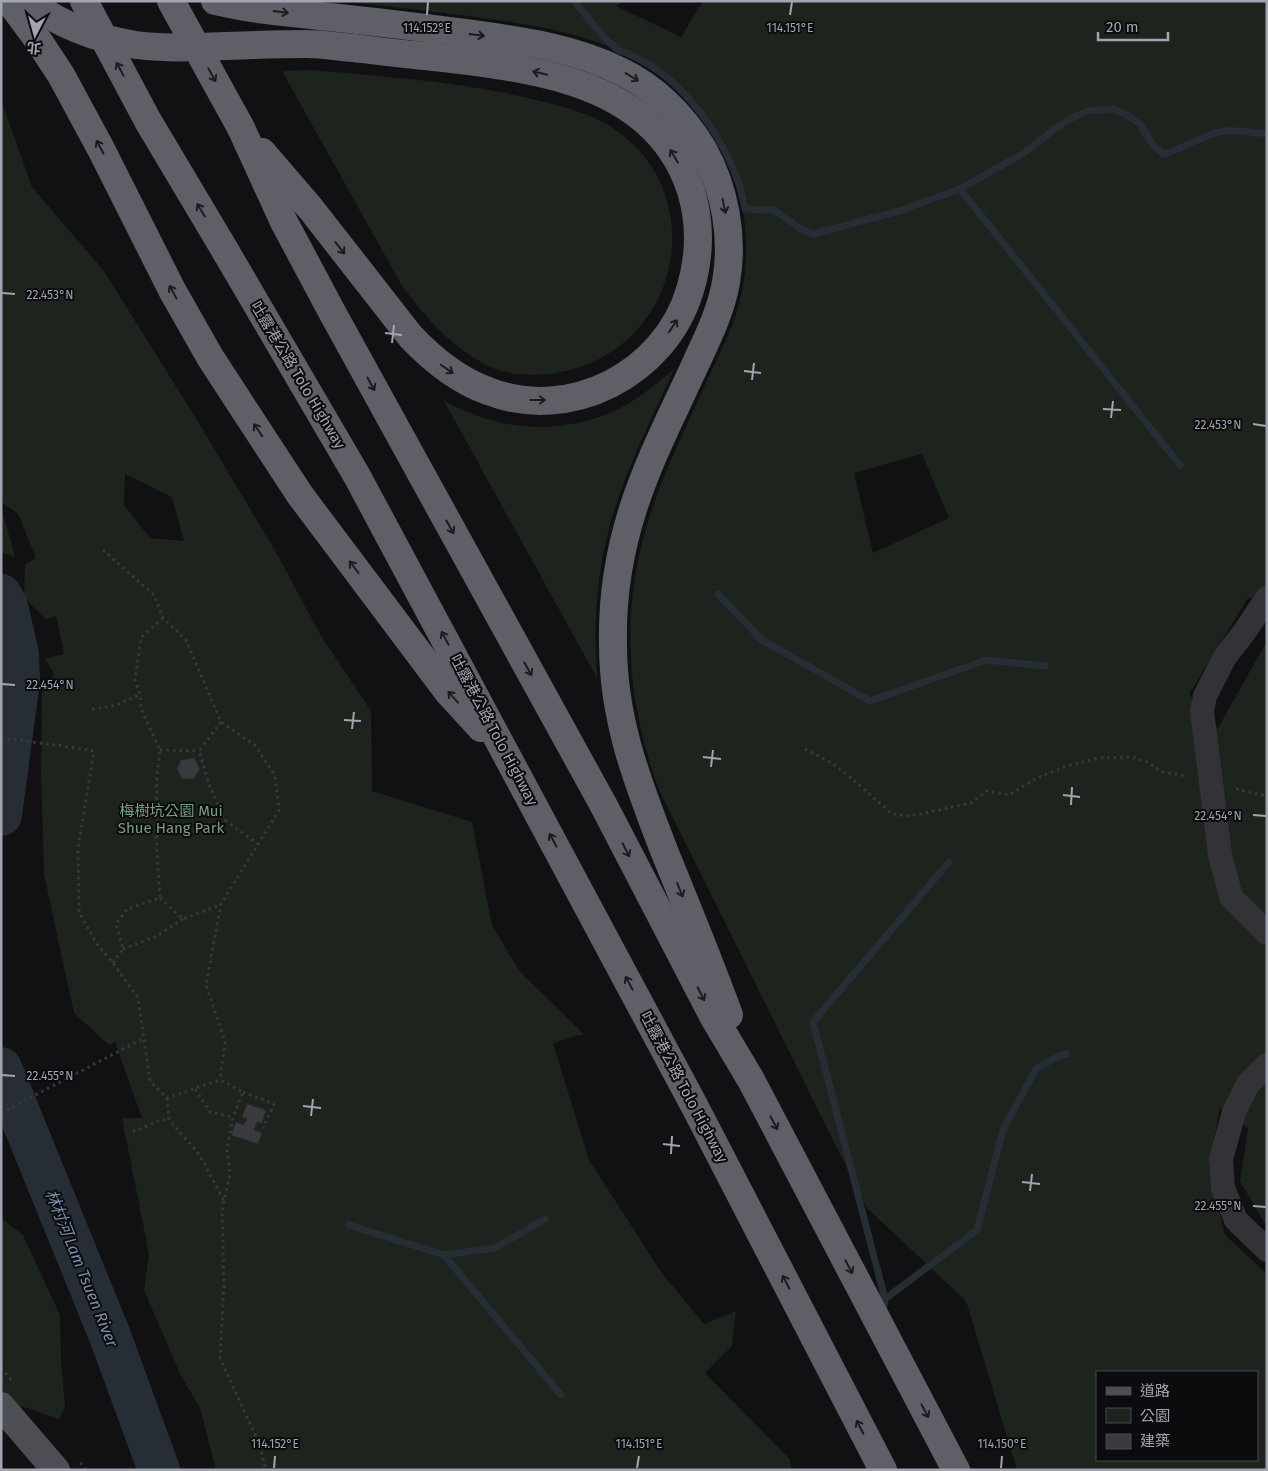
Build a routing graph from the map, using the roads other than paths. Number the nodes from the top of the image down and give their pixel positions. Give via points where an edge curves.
1 (9, 1) edge
2 (28, 1) edge
3 (84, 1) edge
4 (171, 1) edge
5 (215, 1) edge
6 (241, 128) junction
7 (1267, 598) edge
8 (509, 758) junction
9 (1267, 933) edge
10 (1267, 1065) edge
11 (751, 1080) junction
12 (1267, 1250) edge
13 (1, 1406) edge
14 (56, 1470) edge
15 (883, 1470) edge
16 (956, 1470) edge

8 -> 1 highway via 448,692 295,487 190,322 61,75
6 -> 2 highway via 284,176 411,337 447,370 490,392 538,401 593,392 621,379 660,346 678,320 689,294 698,256 697,219 687,178 659,134 629,108 606,95 581,84 532,71 310,44 166,48 134,45 72,27
8 -> 3 highway, 吐露港公路 Tolo Highway, bridge via 357,476 148,121
4 -> 6 highway, bridge
5 -> 11 highway via 281,12 519,40 564,50 623,72 660,97 690,130 709,160 728,228 726,282 716,316 633,508 617,574 613,664 621,724 633,767
6 -> 11 highway via 284,222 348,342 604,806 713,1016
7 - 9 lane via 1225,657 1205,696 1202,710 1225,878 1231,897
15 -> 8 highway, 吐露港公路 Tolo Highway
10 - 12 lane via 1248,1084 1234,1112 1220,1158 1222,1188 1236,1220
11 -> 16 highway
13 - 14 main road

